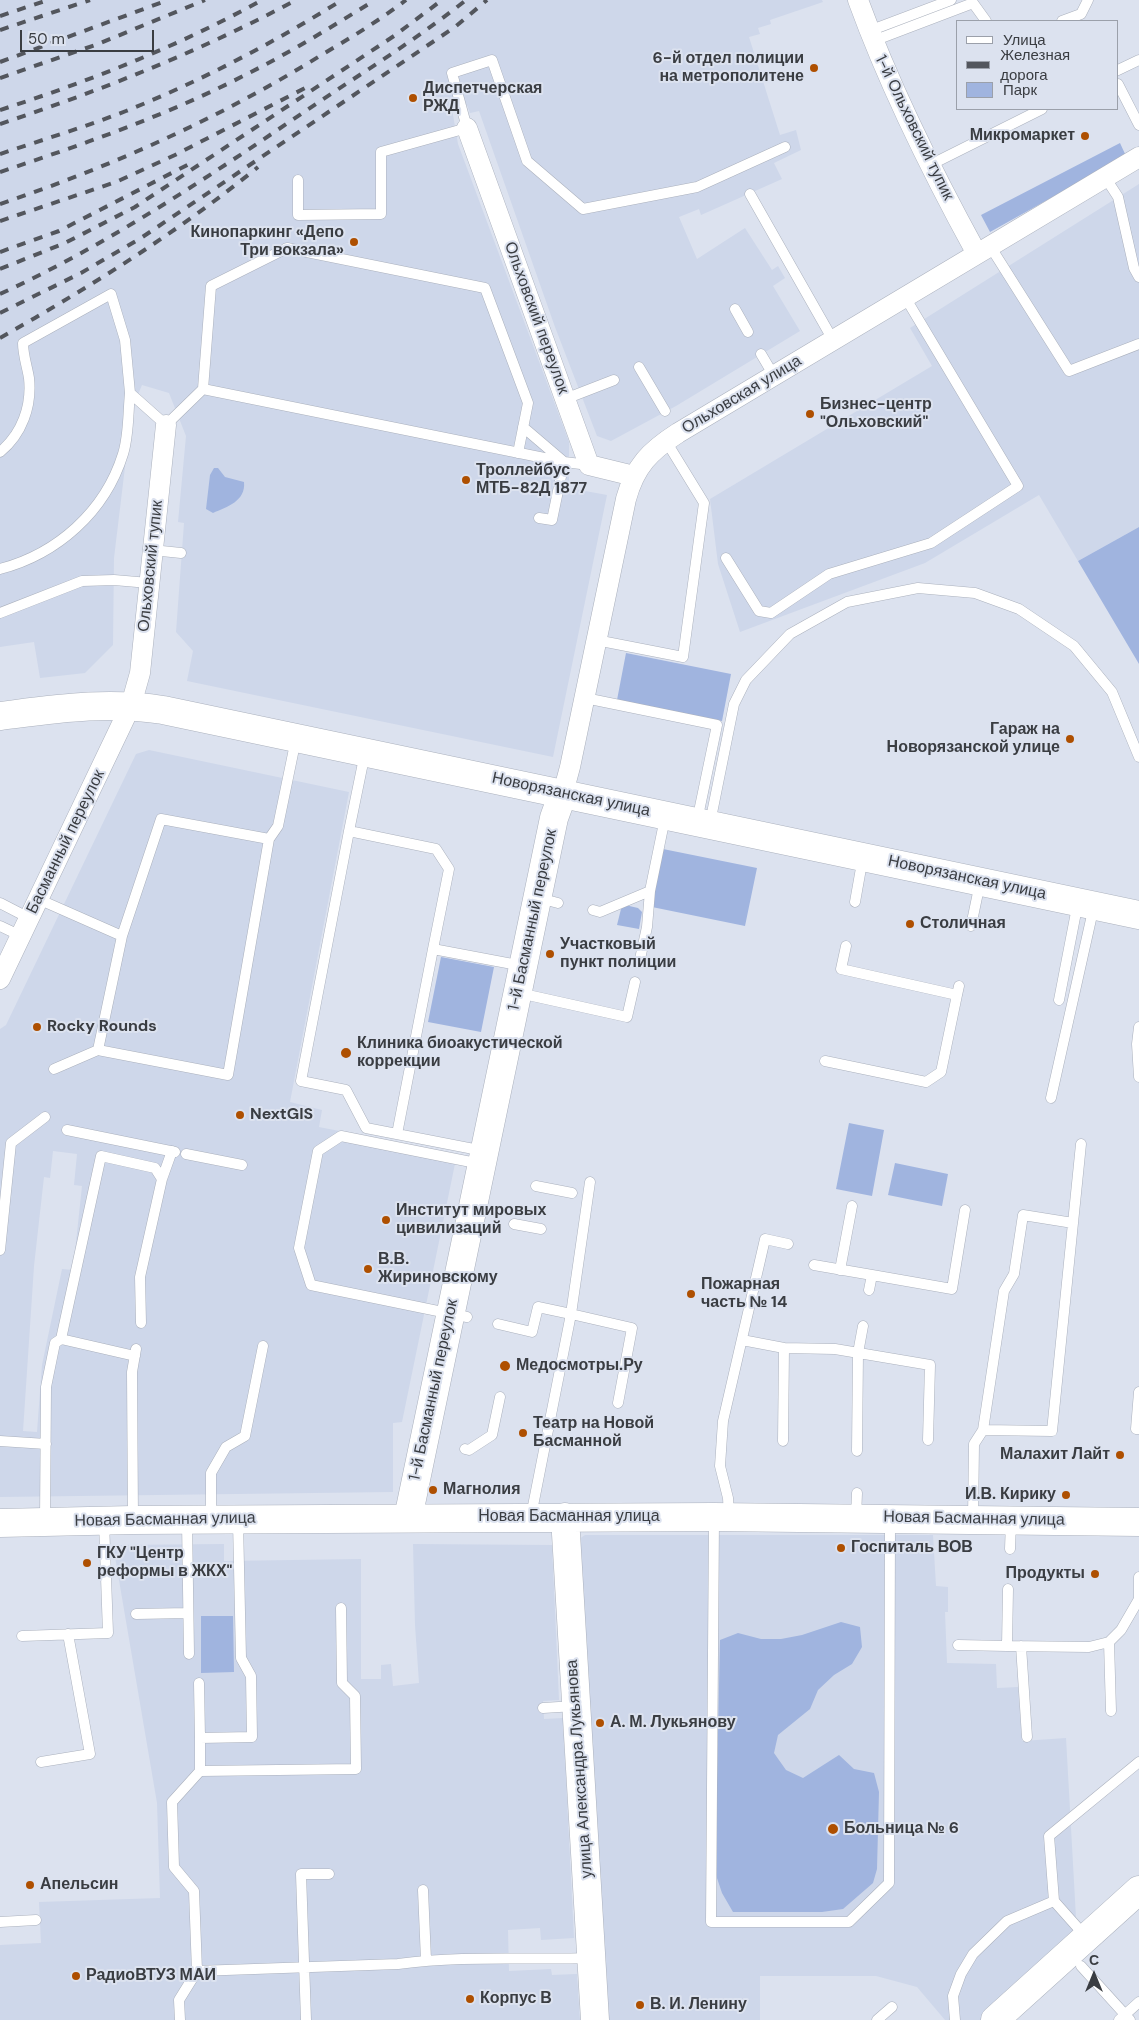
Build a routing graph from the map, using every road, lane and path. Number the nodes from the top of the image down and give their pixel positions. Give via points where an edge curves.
1 (858, 0) edge
2 (951, 0) edge
3 (1088, 0) edge
4 (973, 2) edge
5 (985, 20) edge
6 (1065, 20) edge
7 (871, 36) junction
8 (1139, 60) edge
9 (1119, 70) edge
10 (1119, 86) edge
11 (1040, 110) edge
12 (1139, 125) edge
13 (467, 128) junction
14 (785, 147) dead end
15 (1139, 157) edge
16 (930, 165) junction
17 (1105, 177) junction
18 (298, 180) dead end
19 (750, 194) dead end
20 (984, 250) junction
21 (1139, 277) edge
22 (905, 297) junction
23 (735, 309) dead end
24 (748, 332) dead end
25 (833, 340) junction
26 (1139, 344) edge
27 (761, 354) dead end
28 (639, 367) dead end
29 (774, 376) junction
30 (614, 380) dead end
31 (203, 389) junction
32 (130, 393) junction
33 (565, 399) junction
34 (666, 412) dead end
35 (166, 425) junction
36 (523, 427) junction
37 (666, 441) junction
38 (0, 452) edge
39 (518, 453) junction
40 (564, 462) junction
41 (589, 465) junction
42 (634, 476) junction
43 (539, 518) dead end
44 (152, 550) junction
45 (182, 553) dead end
46 (726, 558) dead end
47 (0, 569) edge
48 (149, 582) junction
49 (0, 613) edge
50 (596, 640) junction
51 (585, 698) junction
52 (131, 705) junction
53 (0, 716) edge
54 (296, 738) junction
55 (365, 752) junction
56 (1139, 757) edge
57 (563, 793) junction
58 (666, 815) junction
59 (703, 823) junction
60 (349, 831) junction
61 (269, 838) junction
62 (864, 856) junction
63 (980, 881) junction
64 (650, 891) junction
65 (38, 899) junction
66 (855, 902) dead end
67 (0, 903) edge
68 (1086, 903) junction
69 (593, 910) dead end
70 (1139, 915) edge
71 (29, 918) junction
72 (0, 926) edge
73 (971, 926) dead end
74 (21, 936) junction
75 (122, 936) junction
76 (846, 946) dead end
77 (433, 949) junction
78 (640, 959) dead end
79 (523, 966) junction
80 (0, 978) edge
81 (635, 982) dead end
82 (518, 993) junction
83 (1059, 1000) dead end
84 (1139, 1027) edge
85 (98, 1050) junction
86 (826, 1061) dead end
87 (54, 1069) dead end
88 (1139, 1077) edge
89 (1051, 1098) dead end
90 (45, 1117) dead end
91 (68, 1130) dead end
92 (397, 1134) junction
93 (1081, 1144) dead end
94 (186, 1154) dead end
95 (242, 1165) dead end
96 (484, 1166) junction
97 (162, 1179) junction
98 (590, 1182) dead end
99 (536, 1186) dead end
100 (572, 1193) dead end
101 (852, 1206) dead end
102 (965, 1210) dead end
103 (1073, 1223) junction
104 (514, 1224) dead end
105 (541, 1229) dead end
106 (788, 1244) dead end
107 (0, 1250) edge
108 (814, 1265) dead end
109 (840, 1270) junction
110 (872, 1275) junction
111 (869, 1290) dead end
112 (571, 1314) junction
113 (459, 1316) junction
114 (141, 1323) dead end
115 (498, 1324) dead end
116 (863, 1326) dead end
117 (61, 1339) junction
118 (742, 1340) junction
119 (263, 1346) dead end
120 (784, 1348) junction
121 (858, 1353) junction
122 (1139, 1392) edge
123 (500, 1397) dead end
124 (618, 1403) dead end
125 (1139, 1429) edge
126 (983, 1430) junction
127 (928, 1440) dead end
128 (0, 1441) edge
129 (783, 1441) dead end
130 (46, 1444) junction
131 (464, 1449) dead end
132 (857, 1451) dead end
133 (565, 1517) junction
134 (722, 1517) junction
135 (408, 1518) junction
136 (531, 1518) junction
137 (890, 1518) junction
138 (973, 1519) junction
139 (104, 1520) junction
140 (133, 1520) junction
141 (199, 1520) junction
142 (238, 1520) junction
143 (1011, 1520) junction
144 (45, 1521) junction
145 (1139, 1522) edge
146 (0, 1523) edge
147 (1010, 1549) dead end
148 (1139, 1578) edge
149 (1008, 1589) dead end
150 (341, 1608) dead end
151 (188, 1613) junction
152 (136, 1614) dead end
153 (68, 1634) junction
154 (22, 1636) dead end
155 (1109, 1642) junction
156 (958, 1646) dead end
157 (1007, 1646) junction
158 (1021, 1646) junction
159 (189, 1654) dead end
160 (199, 1683) dead end
161 (576, 1706) junction
162 (543, 1708) dead end
163 (1111, 1711) dead end
164 (1027, 1737) dead end
165 (200, 1738) junction
166 (41, 1762) dead end
167 (1139, 1762) edge
168 (200, 1771) junction
169 (329, 1874) dead end
170 (423, 1890) dead end
171 (1139, 1890) edge
172 (1054, 1902) junction
173 (1139, 1914) edge
174 (36, 1920) dead end
175 (0, 1922) edge
176 (1086, 1938) junction
177 (592, 1958) junction
178 (426, 1960) junction
179 (1082, 1966) junction
180 (304, 1967) junction
181 (196, 1971) junction
182 (1139, 2002) edge
183 (892, 2007) dead end
184 (1125, 2018) edge
185 (180, 2020) edge
186 (306, 2020) edge
187 (595, 2020) edge
188 (877, 2020) edge
189 (955, 2020) edge
190 (995, 2020) edge
191 (1021, 2020) edge

1 - 7 street, 1-й Ольховский тупик
2 - 7 lane
3 - 6 lane via 1081,14
4 - 5 lane
4 - 7 lane
7 - 16 street, 1-й Ольховский тупик
8 - 9 lane
10 - 12 lane
11 - 16 lane
13 - 14 lane via 452,74 492,60 527,161 583,209 697,187
13 - 18 lane via 381,152 381,214 298,214
13 - 33 street, Ольховский переулок
15 - 17 street, Ольховская улица
16 - 20 street, 1-й Ольховский тупик
17 - 20 street, Ольховская улица
17 - 21 lane via 1118,197 1134,268
19 - 25 lane
20 - 22 street, Ольховская улица
20 - 26 lane via 1069,371
22 - 25 street, Ольховская улица
22 - 46 lane via 1018,486 931,543 829,574 771,613 758,611
23 - 24 lane
25 - 29 street, Ольховская улица
27 - 29 lane
28 - 34 lane
29 - 37 street, Ольховская улица
30 - 33 lane
31 - 35 lane
31 - 36 lane via 211,286 287,248 485,288 528,402
31 - 39 lane
32 - 35 lane
32 - 38 lane via 125,340 112,294 23,343 29,376 26,413 19,430
32 - 47 lane via 124,453 108,488 91,512 56,545 22,563
33 - 41 street, Ольховский переулок
35 - 44 street, Ольховский тупик
36 - 39 lane
36 - 40 lane
37 - 42 street, Ольховская улица via 647,456
37 - 50 lane via 704,503 682,657
39 - 40 lane
40 - 41 lane
40 - 43 lane via 552,520
41 - 42 street
42 - 50 street, Ольховская улица via 626,499
44 - 45 lane
44 - 48 street, Ольховский тупик
48 - 49 lane via 82,581
48 - 52 street, Ольховский тупик via 140,673
50 - 51 street, Ольховская улица
51 - 57 street, Ольховская улица
51 - 59 lane via 717,725
52 - 53 street, Новорязанская улица via 91,705
52 - 54 street, Новорязанская улица
52 - 65 street, Басманный переулок
54 - 55 street, Новорязанская улица
54 - 61 lane via 278,826
55 - 57 street, Новорязанская улица
55 - 60 lane
56 - 59 lane via 1112,692 1074,646 1019,609 975,593 918,588 847,602 790,634 746,680 734,704
57 - 58 street, Новорязанская улица
57 - 79 street, 1-й Басманный переулок via 554,818 548,900
58 - 59 street, Новорязанская улица
58 - 64 lane
59 - 62 street, Новорязанская улица
60 - 77 lane via 436,849 450,868
60 - 92 lane via 301,1081 346,1090 366,1128
61 - 75 lane via 161,819
61 - 85 lane via 228,1075
62 - 63 street, Новорязанская улица
62 - 66 lane
63 - 68 street, Новорязанская улица
63 - 73 lane
64 - 69 lane via 600,912
64 - 78 lane
65 - 71 street, Басманный переулок
65 - 75 lane
67 - 71 lane
68 - 70 street, Новорязанская улица
68 - 83 lane
68 - 89 lane
71 - 74 street, Басманный переулок
72 - 74 lane
74 - 80 street, Басманный переулок
75 - 85 lane
76 - 86 lane via 841,969 958,990 941,1072 926,1082
77 - 79 lane
77 - 92 lane
79 - 82 street, 1-й Басманный переулок
81 - 82 lane via 627,1017
82 - 96 street, 1-й Басманный переулок
84 - 88 lane
85 - 87 lane
90 - 107 lane via 10,1143
91 - 97 lane via 174,1151
92 - 96 lane
93 - 103 lane
94 - 95 lane
96 - 113 street, 1-й Басманный переулок
96 - 113 lane via 341,1136 318,1151 299,1248 311,1285
97 - 114 lane via 140,1277
97 - 117 lane via 155,1168 101,1156
98 - 112 lane
99 - 100 lane
101 - 109 lane
102 - 110 lane via 952,1289
103 - 126 lane via 1023,1215 1014,1274 1004,1291
103 - 126 lane via 1052,1431
104 - 105 lane
106 - 118 lane via 765,1239
108 - 109 lane
109 - 110 lane
110 - 111 lane
112 - 115 lane via 538,1308 532,1332
112 - 124 lane via 632,1328
112 - 136 lane
113 - 135 street, 1-й Басманный переулок via 431,1441
116 - 121 lane
117 - 130 lane via 55,1343 46,1387
117 - 140 lane via 136,1352 132,1372
118 - 120 lane
118 - 134 lane via 723,1421 720,1466 728,1498
119 - 141 lane via 244,1436 226,1447 211,1473
120 - 121 lane
120 - 129 lane
121 - 127 lane via 930,1365
121 - 132 lane
122 - 125 lane via 1136,1429
123 - 131 lane via 492,1436 468,1450
126 - 138 lane via 974,1444
128 - 130 lane
130 - 144 lane
133 - 134 street, Новая Басманная улица
133 - 136 street, Новая Басманная улица
133 - 161 street, улица Александра Лукьянова
134 - 137 street, Новая Басманная улица via 857,1505
134 - 137 lane via 711,1922 849,1922 889,1883
135 - 136 street, Новая Басманная улица
135 - 142 street, Новая Басманная улица
137 - 138 street, Новая Басманная улица
138 - 143 street, Новая Басманная улица
139 - 140 street, Новая Басманная улица
139 - 144 street, Новая Басманная улица
139 - 153 lane via 108,1633
140 - 141 street, Новая Басманная улица
141 - 142 street, Новая Басманная улица
141 - 151 lane
142 - 165 lane via 241,1658 251,1676 252,1737
143 - 145 street, Новая Басманная улица
143 - 147 lane
144 - 146 street, Новая Басманная улица
148 - 155 lane via 1138,1598 1121,1630
149 - 157 lane
150 - 168 lane via 342,1683 355,1696 356,1769
151 - 152 lane
151 - 159 lane
153 - 154 lane
153 - 166 lane via 90,1754
155 - 158 lane via 1089,1647
155 - 163 lane
156 - 157 lane
157 - 158 lane
158 - 164 lane
160 - 165 lane
161 - 162 lane
161 - 177 street, улица Александра Лукьянова
165 - 168 lane
167 - 172 lane via 1049,1836
168 - 181 lane via 172,1802 174,1867 194,1891
169 - 180 lane via 301,1874
170 - 178 lane
171 - 176 street
172 - 176 lane
172 - 189 lane via 1008,1921 973,1954 953,1996
173 - 179 street
174 - 175 lane
176 - 190 street
177 - 178 lane via 508,1956
177 - 187 street, улица Александра Лукьянова
178 - 180 lane
179 - 184 lane
179 - 191 street
180 - 181 lane
180 - 186 lane
181 - 185 lane via 179,2000
182 - 184 lane
183 - 188 lane

